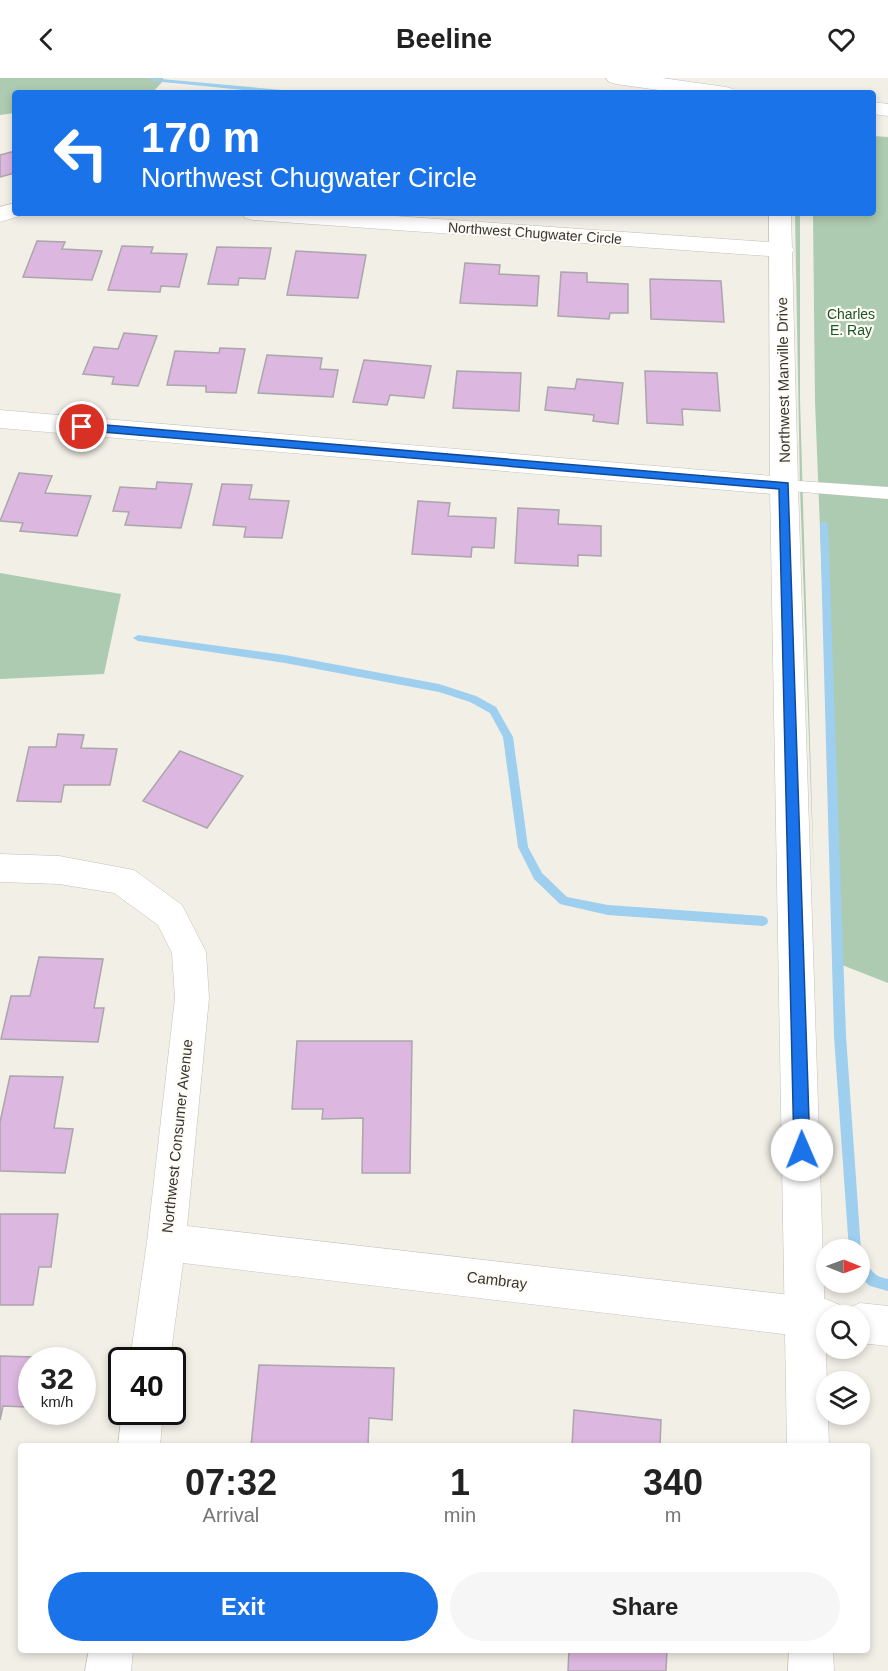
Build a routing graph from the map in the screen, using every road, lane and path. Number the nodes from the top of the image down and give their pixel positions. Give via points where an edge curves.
1 (616, 78) edge
2 (704, 90) edge
3 (296, 216) edge
4 (780, 216) edge
5 (782, 250) junction
6 (0, 420) edge
7 (784, 486) junction
8 (888, 493) edge
9 (0, 868) edge
10 (166, 1242) junction
11 (816, 1317) edge
12 (870, 1324) edge
13 (888, 1326) edge
14 (152, 1347) edge
15 (141, 1425) edge
16 (139, 1443) edge
17 (808, 1443) edge
18 (111, 1653) edge
19 (811, 1653) edge
20 (108, 1671) edge
21 (811, 1671) edge

1 - 2 street
3 - 5 street, Northwest Chugwater Circle
4 - 5 street, Northwest Manville Drive
5 - 7 street, Northwest Manville Drive
6 - 7 street
7 - 8 lane
7 - 11 street, Northwest Manville Drive
9 - 10 street, Northwest Consumer Avenue via 59,870 122,880 170,915 189,952 192,998
10 - 11 street, Cambray
10 - 14 street, Northwest Consumer Avenue
11 - 17 street, Northwest Manville Drive
12 - 13 street
15 - 16 street
18 - 20 street
19 - 21 street

